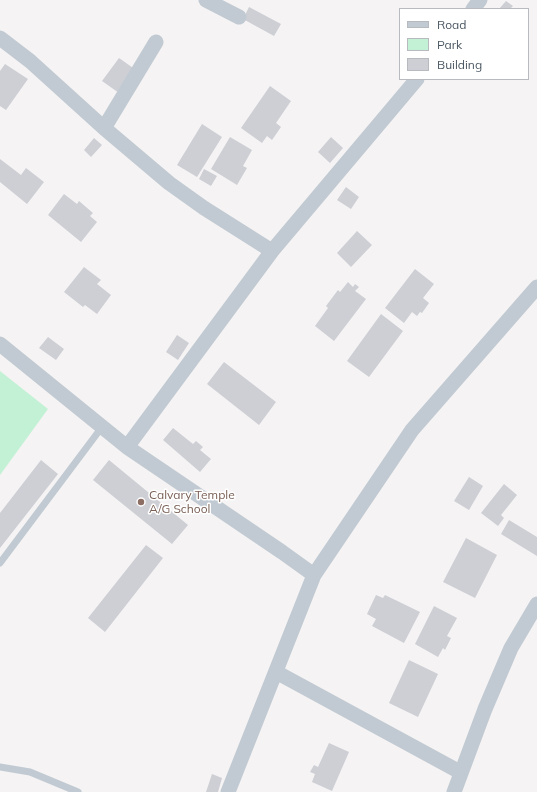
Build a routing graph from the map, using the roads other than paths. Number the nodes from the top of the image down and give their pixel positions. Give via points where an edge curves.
1 (206, 0) edge
2 (480, 0) edge
3 (474, 8) edge
4 (240, 17) dead end
5 (0, 38) edge
6 (156, 42) dead end
7 (416, 80) edge
8 (104, 128) junction
9 (272, 251) junction
10 (537, 287) edge
11 (0, 344) edge
12 (102, 427) junction
13 (127, 447) junction
14 (0, 563) edge
15 (314, 575) junction
16 (537, 604) edge
17 (276, 672) junction
18 (0, 767) edge
19 (460, 772) junction
20 (78, 792) edge
21 (228, 792) edge
22 (454, 792) edge

1 - 4 street
2 - 3 street
5 - 8 street via 30,61
6 - 8 street
7 - 9 street
8 - 9 street via 169,183
9 - 13 street
10 - 15 street via 412,430
11 - 12 street
12 - 13 street
12 - 14 lane
13 - 15 street
15 - 17 street
16 - 19 street via 511,648
17 - 19 street
17 - 21 street
18 - 20 lane via 30,772
19 - 22 street

